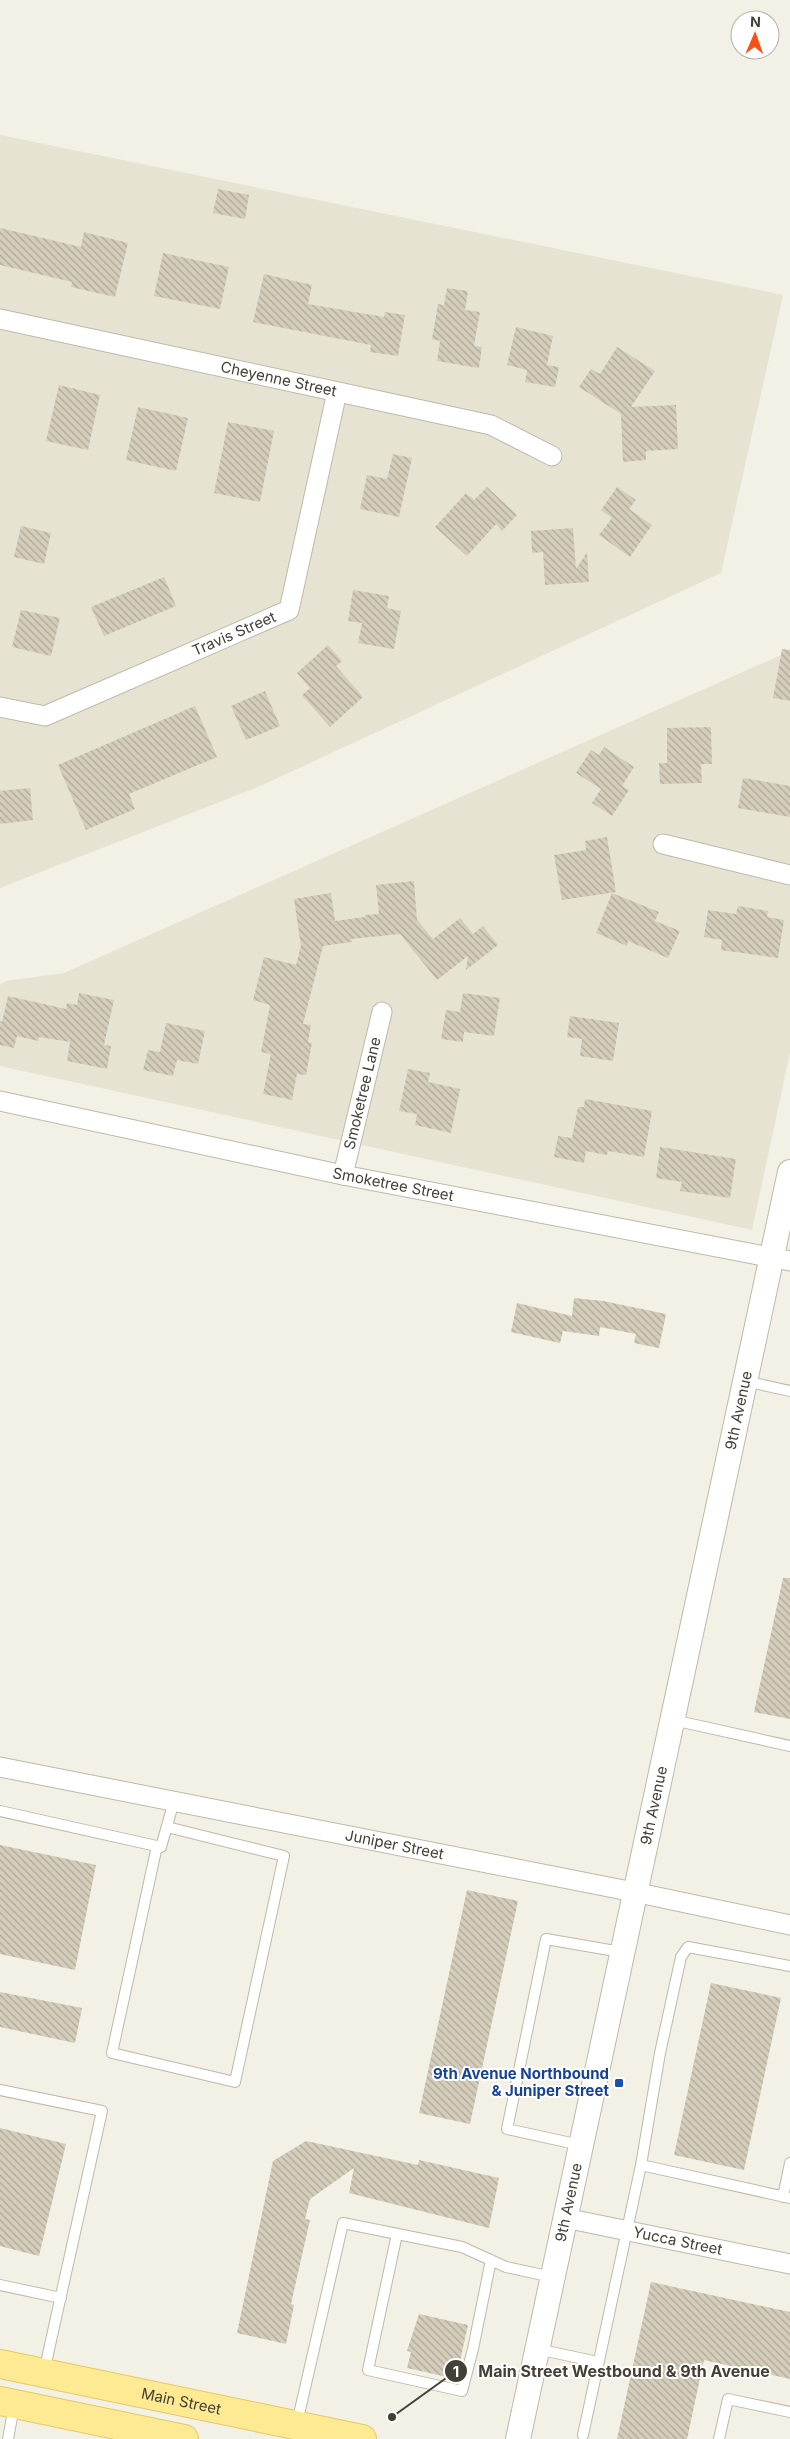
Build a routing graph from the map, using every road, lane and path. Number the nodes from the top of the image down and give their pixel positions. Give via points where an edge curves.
1 (0, 319) edge
2 (337, 392) junction
3 (552, 456) dead end
4 (0, 707) edge
5 (663, 844) dead end
6 (790, 875) edge
7 (382, 1012) dead end
8 (0, 1101) edge
9 (790, 1172) edge
10 (343, 1175) junction
11 (781, 1260) edge
12 (745, 1381) junction
13 (790, 1391) edge
14 (672, 1720) junction
15 (790, 1746) edge
16 (0, 1767) edge
17 (174, 1801) junction
18 (0, 1811) edge
19 (167, 1827) junction
20 (157, 1846) junction
21 (634, 1892) junction
22 (790, 1925) edge
23 (621, 1952) junction
24 (790, 1966) edge
25 (0, 2090) edge
26 (580, 2146) junction
27 (790, 2164) edge
28 (642, 2165) junction
29 (787, 2198) edge
30 (565, 2218) junction
31 (627, 2230) junction
32 (396, 2234) junction
33 (491, 2260) junction
34 (790, 2264) edge
35 (552, 2277) junction
36 (0, 2285) edge
37 (61, 2298) junction
38 (537, 2349) junction
39 (598, 2362) junction
40 (0, 2364) edge
41 (38, 2372) junction
42 (0, 2374) edge
43 (7, 2403) edge
44 (790, 2412) edge
45 (296, 2424) junction
46 (583, 2435) dead end
47 (8, 2439) edge
48 (184, 2439) edge
49 (362, 2439) edge
50 (518, 2439) edge
51 (719, 2439) edge

1 - 2 street, Cheyenne Street
2 - 3 street, Cheyenne Street via 491,425
2 - 4 street, Travis Street via 289,610 45,716
5 - 6 street
7 - 10 street, Smoketree Lane
8 - 10 street, Smoketree Street
9 - 11 street, 9th Avenue
10 - 11 street, Smoketree Street
11 - 12 street, 9th Avenue
12 - 13 lane
12 - 14 street, 9th Avenue
14 - 15 lane
14 - 21 street, 9th Avenue
16 - 17 street, Juniper Street
17 - 19 lane
17 - 21 street, Juniper Street
18 - 20 lane
19 - 20 lane via 161,1847
19 - 20 lane via 284,1856 235,2082 112,2053
21 - 22 street, Juniper Street
21 - 23 street, 9th Avenue
23 - 26 street, 9th Avenue
23 - 26 lane via 546,1938 507,2128
24 - 28 lane via 688,1947 681,1957 660,2053
25 - 37 lane via 102,2111
26 - 30 street, 9th Avenue
27 - 29 lane
28 - 29 lane
28 - 31 lane
30 - 31 street, Yucca Street
30 - 35 street, 9th Avenue
31 - 34 street, Yucca Street
31 - 39 lane
32 - 33 lane via 462,2247
32 - 33 lane via 368,2370 462,2391
32 - 45 lane via 343,2223
33 - 35 lane
35 - 38 street, 9th Avenue
36 - 37 lane
37 - 41 lane
38 - 39 lane
38 - 50 street, 9th Avenue
39 - 46 lane
40 - 41 main road, Main Street
41 - 42 main road
41 - 45 main road, Main Street
43 - 47 lane
43 - 48 main road
44 - 51 lane via 728,2399
45 - 49 main road, Main Street

